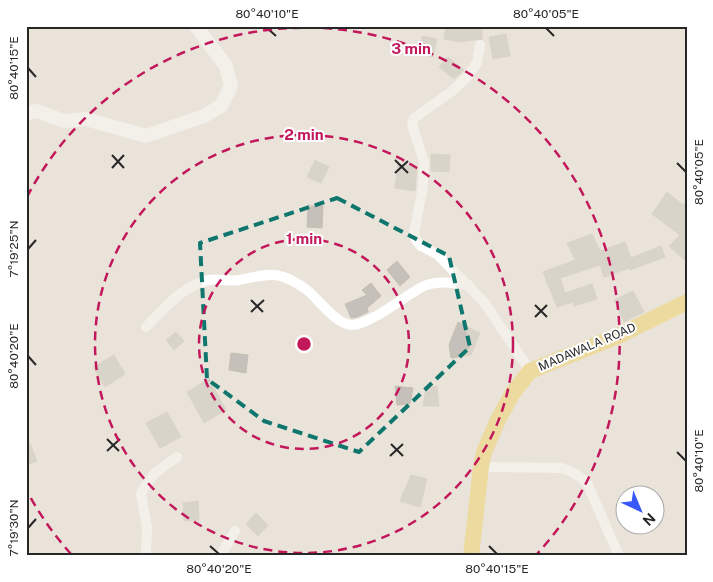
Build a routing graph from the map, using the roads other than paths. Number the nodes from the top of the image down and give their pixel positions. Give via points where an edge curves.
1 (196, 26) edge
2 (480, 45) dead end
3 (26, 113) edge
4 (469, 285) junction
5 (687, 302) edge
6 (146, 327) dead end
7 (530, 371) junction
8 (178, 457) dead end
9 (481, 467) junction
10 (235, 531) dead end
11 (474, 554) edge
12 (146, 556) edge
13 (218, 556) edge
14 (619, 556) edge

1 - 3 street via 226,66 231,86 221,106 204,116 146,136 86,119 64,121 37,111
2 - 4 street via 477,63 467,77 414,118 412,125 424,162 423,187 414,232 416,240 437,254
4 - 6 street via 446,282 425,286 381,313 351,325 340,321 307,290 276,274 230,281 211,279 199,282 182,293
4 - 7 street
5 - 7 main road, MADAWALA ROAD via 618,336
7 - 9 main road, MADAWALA ROAD via 498,420
8 - 12 street via 156,473 140,494 147,528
9 - 11 main road, MADAWALA ROAD
9 - 14 street via 561,468 579,475 587,483
10 - 13 street

